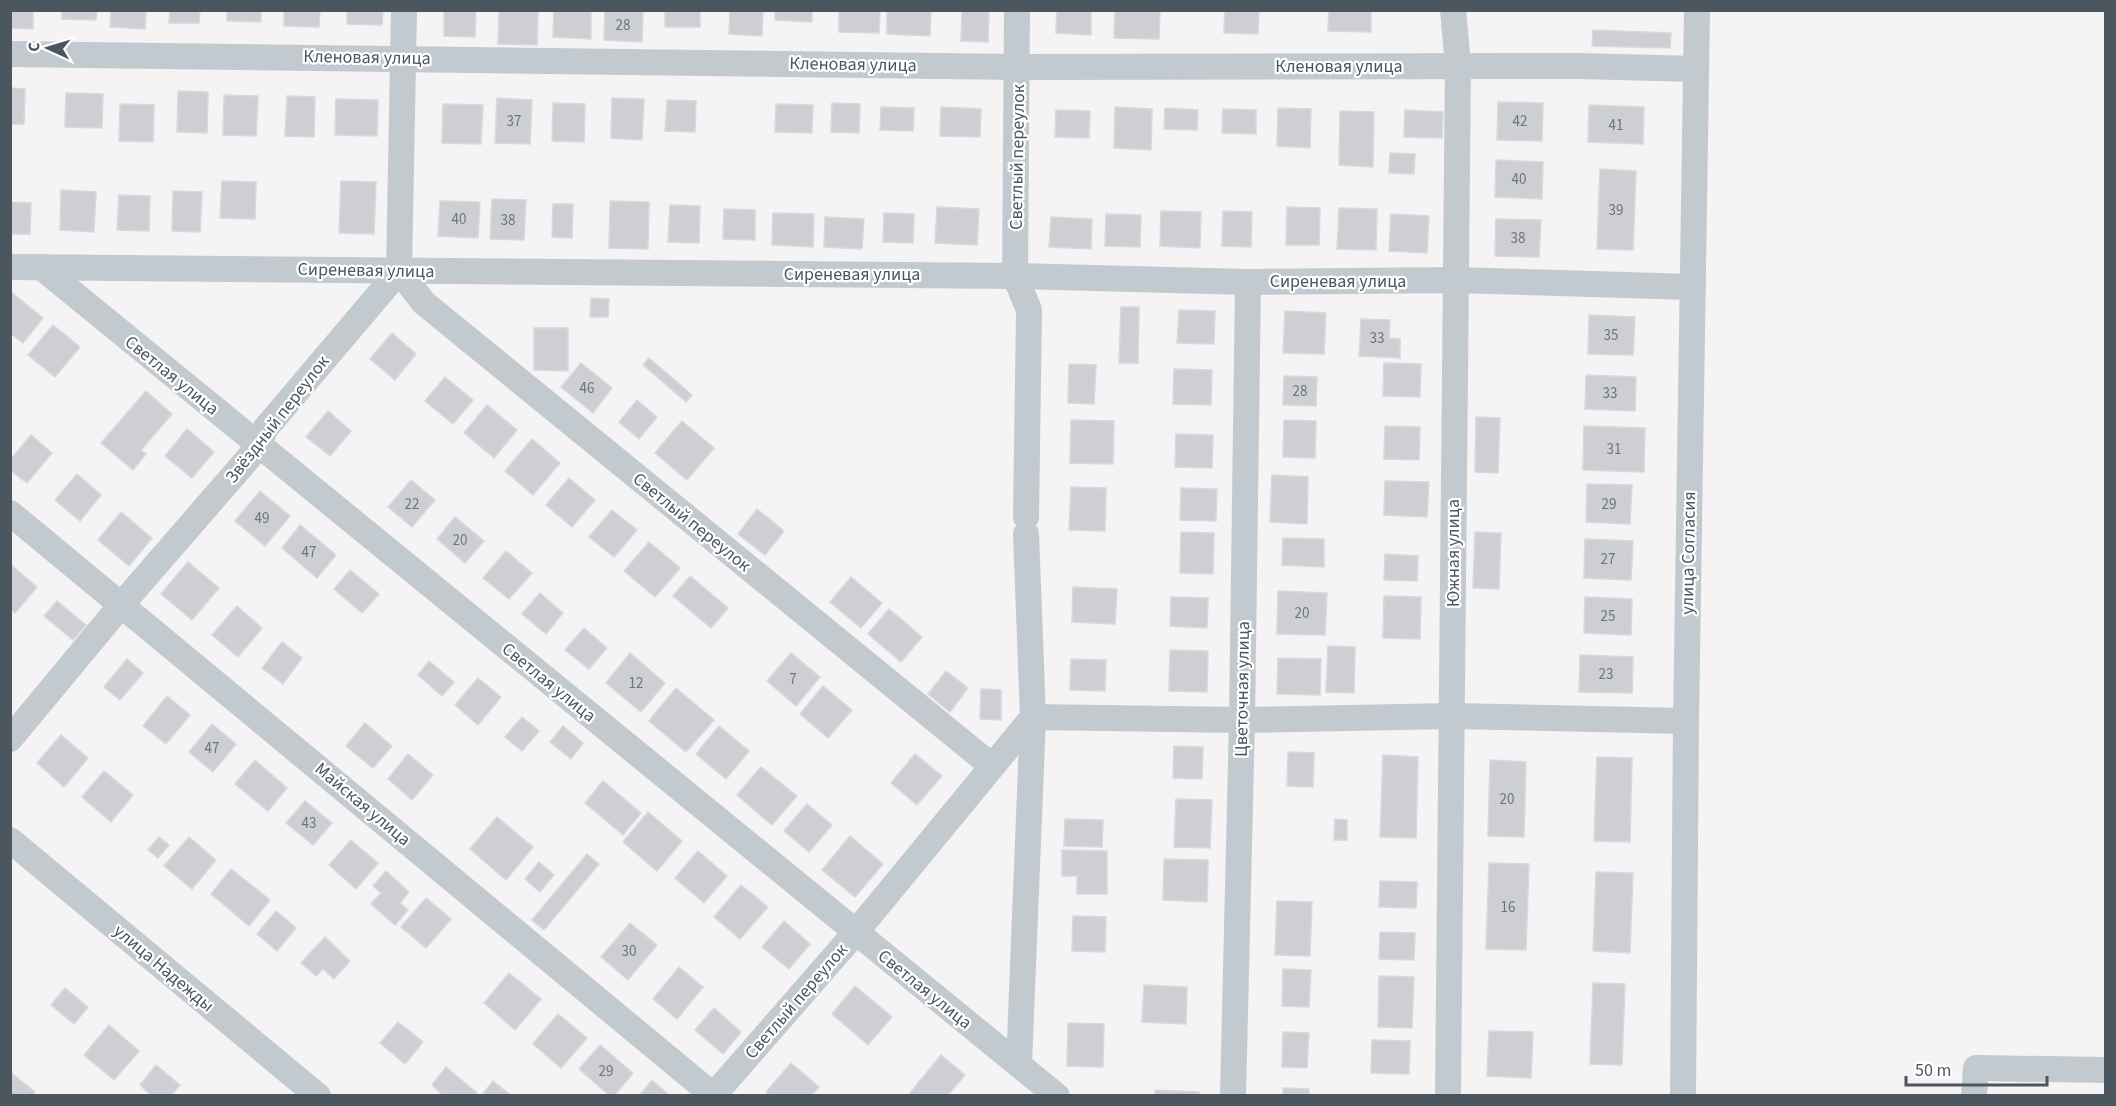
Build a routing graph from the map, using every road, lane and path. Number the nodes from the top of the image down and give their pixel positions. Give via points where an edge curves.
1 (404, 10) edge
2 (1017, 10) edge
3 (1453, 10) edge
4 (1697, 10) edge
5 (10, 54) edge
6 (404, 57) junction
7 (1458, 65) junction
8 (1018, 67) junction
9 (1696, 69) junction
10 (10, 267) edge
11 (41, 267) junction
12 (399, 271) junction
13 (1016, 276) junction
14 (1455, 280) junction
15 (1248, 282) junction
16 (1693, 287) junction
17 (259, 446) junction
18 (10, 513) edge
19 (122, 604) junction
20 (1452, 716) junction
21 (1033, 717) junction
22 (1242, 720) junction
23 (1686, 721) junction
24 (10, 739) edge
25 (992, 766) junction
26 (10, 840) edge
27 (856, 932) junction
28 (1019, 1065) junction
29 (2106, 1070) edge
30 (318, 1095) edge
31 (714, 1095) edge
32 (1057, 1095) edge
33 (1233, 1095) edge
34 (1448, 1095) edge
35 (1683, 1095) edge
36 (1974, 1095) edge

1 - 6 street
2 - 8 street, Светлый переулок
3 - 7 street, Южная улица
4 - 9 street, улица Согласия
5 - 6 street, Кленовая улица
6 - 8 street, Кленовая улица
6 - 12 street
7 - 8 street, Кленовая улица
7 - 9 street, Кленовая улица
7 - 14 street, Южная улица
8 - 13 street, Светлый переулок
9 - 16 street, улица Согласия
10 - 11 street, Сиреневая улица
11 - 12 street, Сиреневая улица
11 - 17 street, Светлая улица
12 - 13 street, Сиреневая улица
12 - 17 street, Звёздный переулок via 265,429
12 - 25 street, Светлый переулок via 424,303
13 - 15 street, Сиреневая улица
13 - 21 street, Светлый переулок via 1029,310 1026,526
14 - 15 street, Сиреневая улица
14 - 16 street, Сиреневая улица
14 - 20 street, Южная улица
15 - 22 street, Цветочная улица
16 - 23 street, улица Согласия
17 - 19 street, Звёздный переулок
17 - 27 street, Светлая улица
18 - 19 street, Майская улица
19 - 24 street, Звёздный переулок
19 - 31 street, Майская улица
20 - 22 street
20 - 23 street
20 - 34 street, Южная улица
21 - 22 street
21 - 25 street, Светлый переулок
21 - 28 street
22 - 33 street, Цветочная улица
23 - 35 street, улица Согласия
25 - 27 street, Светлый переулок
26 - 30 street, улица Надежды
27 - 28 street, Светлая улица
27 - 31 street, Светлый переулок
28 - 32 street, Светлая улица
29 - 36 street via 1976,1068

